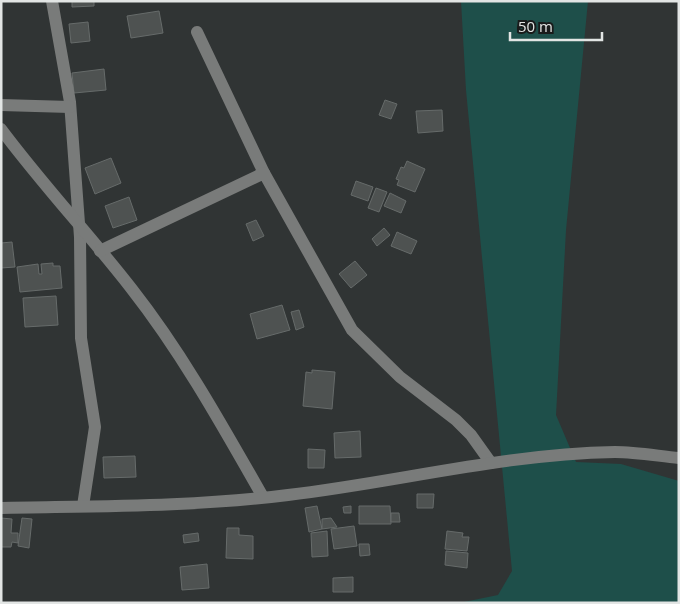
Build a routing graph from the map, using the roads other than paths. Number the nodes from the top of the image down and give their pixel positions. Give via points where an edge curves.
1 (52, 1) edge
2 (197, 32) dead end
3 (1, 105) edge
4 (70, 107) junction
5 (1, 129) edge
6 (264, 173) junction
7 (79, 226) junction
8 (100, 251) junction
9 (679, 458) edge
10 (491, 463) junction
11 (263, 497) junction
12 (83, 506) junction
13 (1, 508) edge

1 - 4 street
2 - 6 street
3 - 4 street
4 - 7 street
5 - 7 street
6 - 8 street
6 - 10 street via 352,330 400,377 456,420
7 - 8 street
7 - 12 street via 81,338 95,427
8 - 11 street via 132,289 208,401
9 - 10 street via 616,452
10 - 11 street via 288,496
11 - 12 street via 182,505
12 - 13 street

